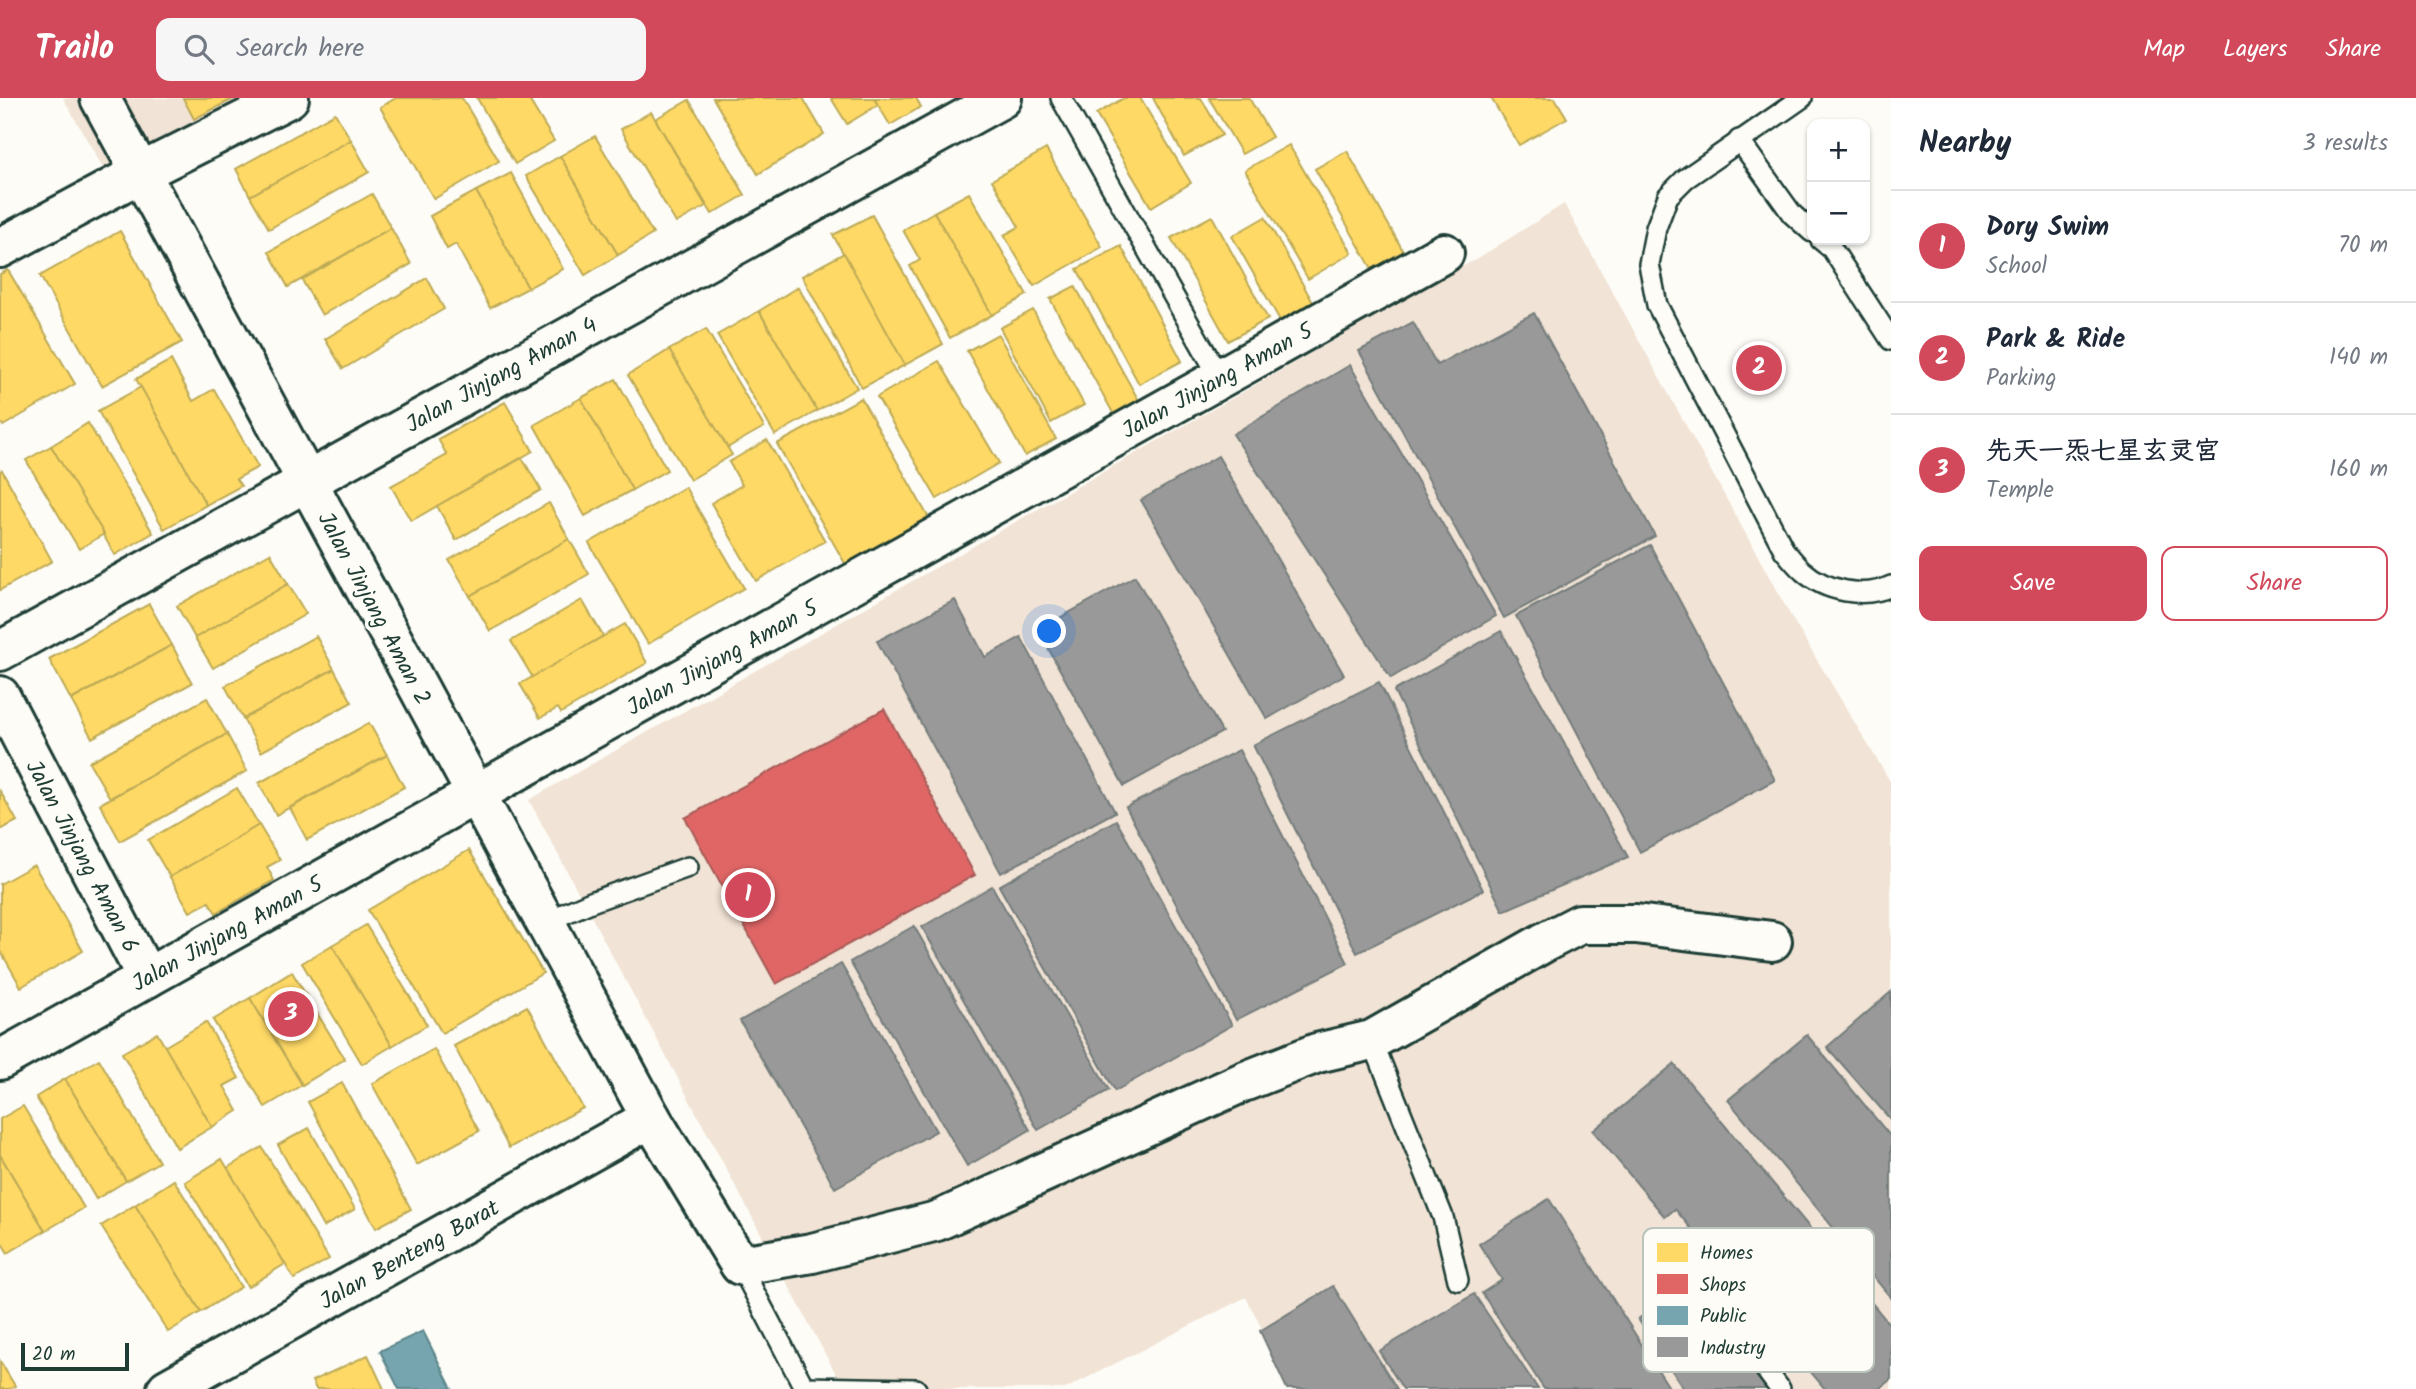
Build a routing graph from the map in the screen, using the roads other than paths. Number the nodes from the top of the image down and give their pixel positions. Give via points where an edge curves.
1 (100, 98) edge
2 (289, 98) edge
3 (1002, 98) edge
4 (1061, 98) edge
5 (1802, 98) edge
6 (1739, 140) junction
7 (140, 173) junction
8 (1807, 228) edge
9 (1828, 245) edge
10 (0, 248) edge
11 (1444, 253) dead end
12 (1891, 340) edge
13 (1220, 378) junction
14 (307, 482) junction
15 (1891, 586) edge
16 (0, 651) edge
17 (0, 696) edge
18 (476, 794) junction
19 (688, 867) dead end
20 (545, 922) junction
21 (1772, 941) dead end
22 (147, 978) junction
23 (1373, 1040) junction
24 (0, 1060) edge
25 (651, 1118) junction
26 (740, 1265) junction
27 (1458, 1280) dead end
28 (1767, 1372) edge
29 (804, 1388) edge
30 (167, 1389) edge
31 (916, 1389) edge
32 (1780, 1389) edge

1 - 7 street, Jalan Jinjang Aman 2
2 - 7 street
3 - 14 street, Jalan Jinjang Aman 4
4 - 13 lane
5 - 6 lane
6 - 8 lane via 1792,214
6 - 15 lane via 1668,196 1649,264 1657,305 1784,550 1804,572 1827,586 1863,593
7 - 10 street
7 - 14 street, Jalan Jinjang Aman 2
9 - 12 lane
11 - 13 street, Jalan Jinjang Aman 5
13 - 18 street, Jalan Jinjang Aman 5
14 - 16 street, Jalan Jinjang Aman 4
14 - 18 street, Jalan Jinjang Aman 2
17 - 22 street, Jalan Jinjang Aman 6
18 - 20 street, Jalan Jinjang Aman 2
18 - 22 street, Jalan Jinjang Aman 5
19 - 20 lane
20 - 25 street, Jalan Jinjang Aman 2
21 - 23 street via 1636,925 1580,924
22 - 24 street, Jalan Jinjang Aman 5
23 - 26 street via 1317,1053 1243,1082 937,1221 812,1253
23 - 27 lane via 1443,1217
25 - 26 street, Jalan Jinjang Aman 2
25 - 30 street, Jalan Benteng Barat
26 - 29 lane
28 - 32 lane
29 - 31 lane

